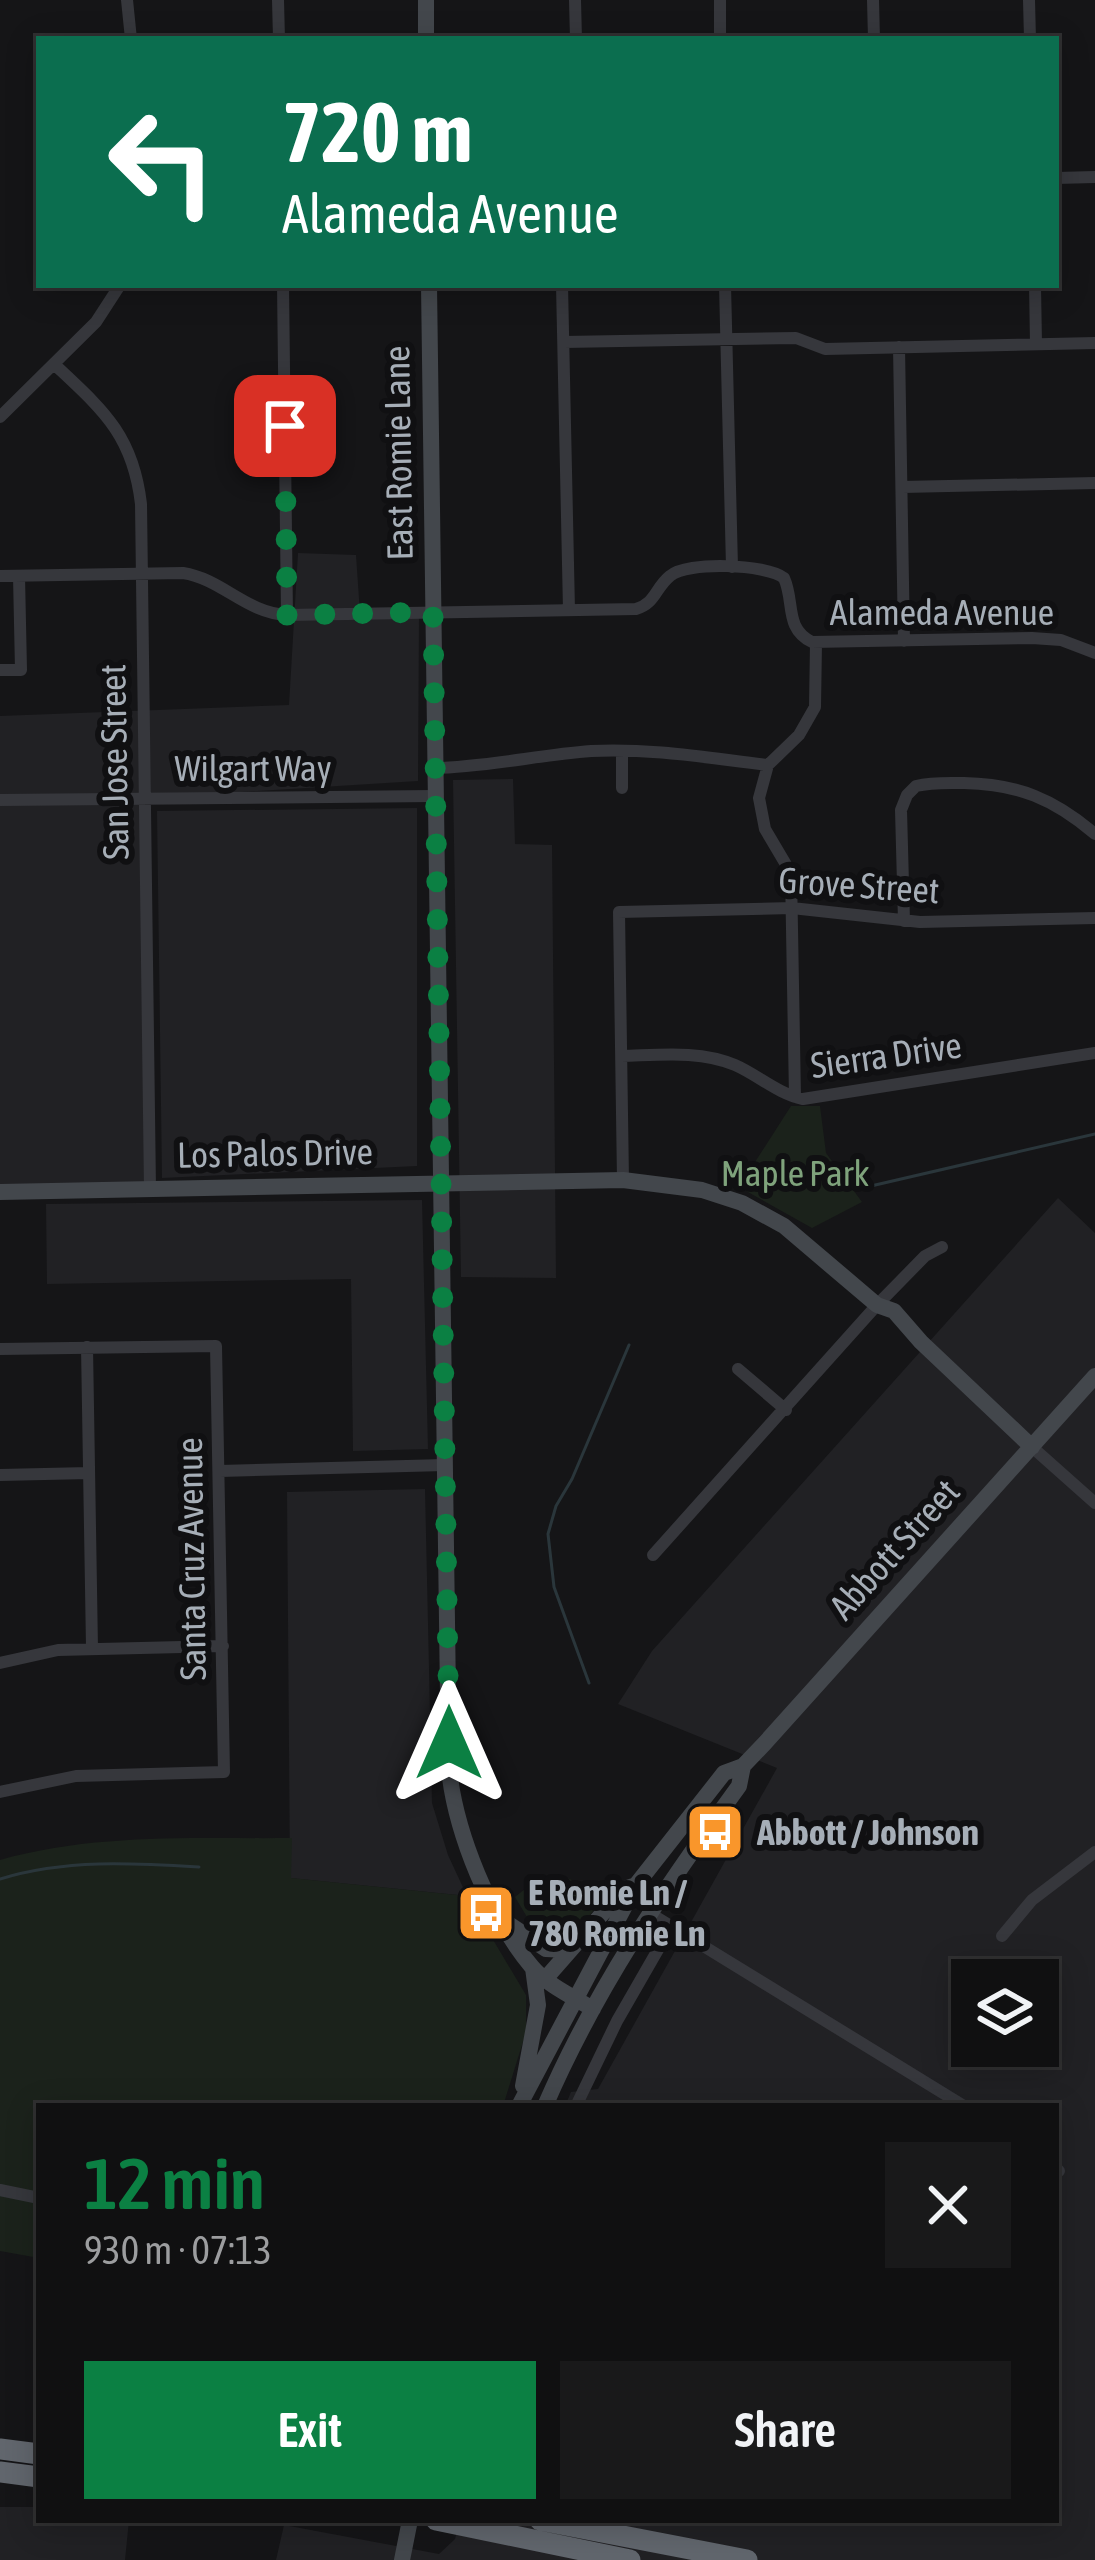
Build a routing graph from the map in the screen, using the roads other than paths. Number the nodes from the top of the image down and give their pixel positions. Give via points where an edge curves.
1 (128, 0) edge
2 (278, 0) edge
3 (426, 0) edge
4 (575, 0) edge
5 (720, 0) edge
6 (873, 0) edge
7 (1029, 0) edge
8 (131, 36) edge
9 (279, 36) edge
10 (426, 36) edge
11 (576, 36) edge
12 (721, 36) edge
13 (874, 36) edge
14 (1030, 36) edge
15 (1095, 177) edge
16 (1059, 178) edge
17 (118, 288) edge
18 (284, 288) edge
19 (429, 288) edge
20 (562, 288) edge
21 (725, 288) edge
22 (1035, 288) edge
23 (726, 340) junction
24 (564, 342) junction
25 (1095, 343) edge
26 (1036, 344) junction
27 (898, 347) junction
28 (55, 364) junction
29 (0, 417) edge
30 (1095, 483) edge
31 (902, 487) junction
32 (732, 567) junction
33 (141, 573) junction
34 (19, 575) junction
35 (0, 576) edge
36 (569, 610) junction
37 (433, 612) junction
38 (287, 615) junction
39 (904, 641) junction
40 (816, 643) junction
41 (1095, 653) edge
42 (0, 670) edge
43 (622, 751) junction
44 (768, 765) junction
45 (434, 768) junction
46 (622, 788) dead end
47 (434, 796) junction
48 (145, 798) junction
49 (0, 800) edge
50 (1095, 834) edge
51 (792, 908) junction
52 (1095, 918) edge
53 (904, 921) junction
54 (1095, 1053) edge
55 (622, 1055) junction
56 (795, 1097) junction
57 (623, 1180) junction
58 (441, 1184) junction
59 (150, 1189) junction
60 (0, 1192) edge
61 (942, 1247) dead end
62 (877, 1305) junction
63 (86, 1347) junction
64 (0, 1349) edge
65 (737, 1369) dead end
66 (1095, 1376) edge
67 (786, 1410) junction
68 (1031, 1447) junction
69 (445, 1465) junction
70 (220, 1471) junction
71 (88, 1473) junction
72 (0, 1475) edge
73 (1095, 1503) edge
74 (653, 1555) dead end
75 (223, 1646) junction
76 (92, 1648) junction
77 (0, 1663) edge
78 (743, 1766) junction
79 (0, 1792) edge
80 (1095, 1852) edge
81 (636, 1885) junction
82 (648, 1911) junction
83 (503, 1921) junction
84 (671, 1927) junction
85 (1002, 1936) dead end
86 (567, 1950) junction
87 (539, 1973) junction
88 (585, 2004) junction
89 (519, 2103) edge
90 (520, 2103) edge
91 (546, 2103) edge
92 (577, 2103) edge
93 (959, 2103) edge
94 (0, 2190) edge
95 (36, 2197) edge
96 (0, 2449) edge
97 (36, 2454) edge
98 (0, 2472) edge
99 (36, 2477) edge
100 (409, 2523) edge
101 (451, 2523) edge
102 (556, 2523) edge
103 (402, 2560) edge
104 (630, 2560) edge
105 (747, 2560) edge

1 - 8 street
2 - 9 street
3 - 10 main road
4 - 11 street
5 - 12 street
6 - 13 street
7 - 14 street
15 - 16 street
17 - 28 street
18 - 38 street
19 - 37 main road, East Romie Lane
20 - 24 street
21 - 23 street
22 - 26 street
23 - 24 street
23 - 27 street
23 - 32 street
24 - 36 street
25 - 26 street
26 - 27 street
27 - 31 street
28 - 29 street
28 - 33 street, San Jose Street via 102,409 134,461
30 - 31 street
31 - 39 street
32 - 36 street, Alameda Avenue via 676,572 636,609
32 - 40 street, Alameda Avenue via 781,574 793,625
33 - 34 street, Alameda Avenue
33 - 38 street, Alameda Avenue via 195,575 252,608
33 - 48 street, San Jose Street
34 - 35 street, Alameda Avenue
34 - 42 street via 21,670
36 - 37 street, Alameda Avenue
37 - 38 street, Alameda Avenue
37 - 45 main road, East Romie Lane
39 - 40 street, Alameda Avenue
39 - 41 street, Alameda Avenue via 1046,639
40 - 44 street via 812,713
43 - 44 street
43 - 45 street
43 - 46 street
44 - 51 street via 759,808 789,865
45 - 47 main road, East Romie Lane
47 - 48 street, Wilgart Way
47 - 58 main road, East Romie Lane
48 - 49 street, Wilgart Way
48 - 59 street, San Jose Street
50 - 53 street via 1018,788 916,786 902,810
51 - 53 street, Grove Street
51 - 55 street, Grove Street via 619,912
51 - 56 street
52 - 53 street, Grove Street
54 - 56 street, Sierra Drive
55 - 56 street, Sierra Drive via 715,1059
55 - 57 street
57 - 58 main road, Los Palos Drive
57 - 62 main road, Los Palos Drive via 688,1186 755,1209 800,1236
58 - 59 main road, Los Palos Drive
58 - 69 main road, East Romie Lane
59 - 60 main road, Los Palos Drive
61 - 62 street
62 - 67 street
62 - 68 main road, Los Palos Drive via 894,1311
63 - 64 street
63 - 70 street, Santa Cruz Avenue via 216,1346
63 - 71 street
65 - 67 street
66 - 68 main road, Abbott Street
67 - 74 street
68 - 73 street
68 - 78 main road, Abbott Street
69 - 70 street
69 - 83 main road, East Romie Lane via 451,1787 467,1848
70 - 75 street, Santa Cruz Avenue
71 - 72 street
71 - 76 street
75 - 76 street
75 - 79 street, Santa Cruz Avenue via 224,1772 99,1774
76 - 77 street
78 - 81 main road, Abbott Street via 724,1773
78 - 82 main road, Abbott Street via 740,1786
80 - 85 street via 1032,1900
81 - 86 main road
81 - 88 main road, Abbott Street
82 - 84 street
82 - 88 main road, Abbott Street
83 - 86 main road via 546,1949
83 - 87 main road, East Romie Lane
84 - 92 street
84 - 93 street
86 - 87 main road
87 - 88 main road, East Romie Lane
87 - 89 main road
88 - 90 main road, Abbott Street
88 - 91 main road, Abbott Street
94 - 95 street
96 - 97 highway
98 - 99 highway
100 - 103 main road
101 - 104 highway
102 - 105 highway

